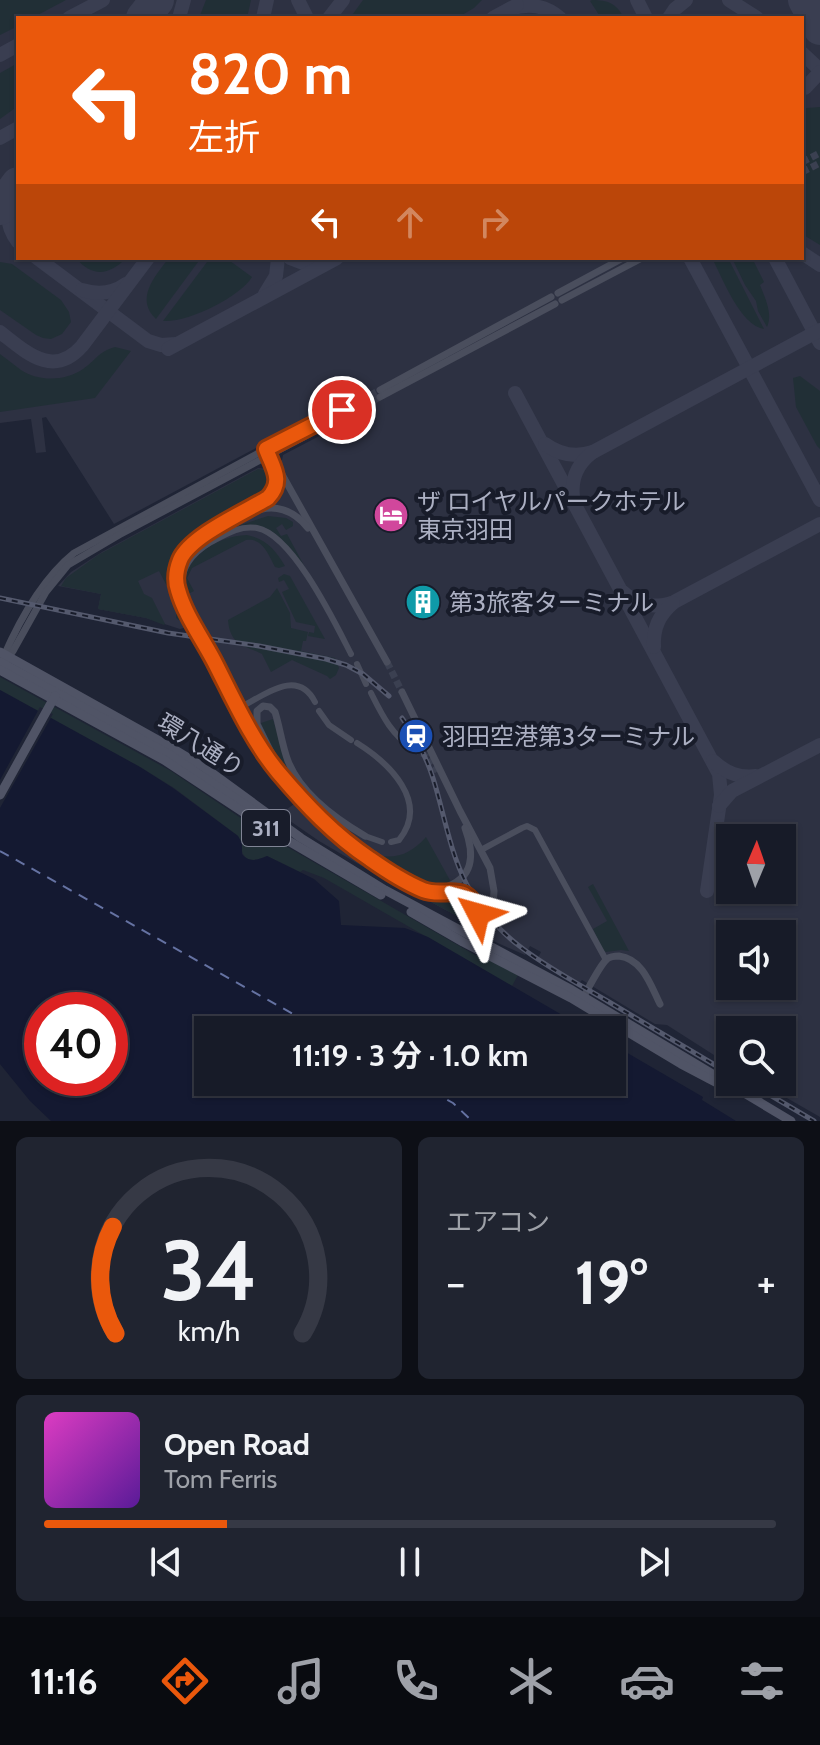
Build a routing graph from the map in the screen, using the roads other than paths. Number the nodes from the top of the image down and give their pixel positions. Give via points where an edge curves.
1 (620, 260) edge
2 (638, 260) edge
3 (557, 299) junction
4 (380, 393) tunnel mouth
5 (343, 412) tunnel mouth
6 (269, 453) junction
7 (201, 538) junction
8 (318, 541) junction
9 (184, 603) junction
10 (351, 654) dead end
11 (2, 662) edge
12 (387, 662) tunnel mouth
13 (357, 664) dead end
14 (366, 684) dead end
15 (402, 692) tunnel mouth
16 (56, 693) junction
17 (371, 693) dead end
18 (315, 702) dead end
19 (239, 708) junction
20 (319, 711) dead end
21 (414, 749) tunnel mouth
22 (440, 776) tunnel mouth
23 (284, 778) junction
24 (447, 785) junction
25 (217, 786) junction
26 (0, 795) edge
27 (460, 811) junction
28 (275, 833) junction
29 (365, 836) joint
30 (300, 838) junction
31 (382, 842) dead end
32 (391, 842) dead end
33 (481, 850) junction
34 (418, 887) junction
35 (475, 943) junction
36 (606, 960) junction
37 (582, 1000) junction
38 (660, 1004) dead end
39 (780, 1121) edge
40 (791, 1121) edge

1 - 3 street
2 - 3 street
3 - 4 street
5 - 6 street
6 - 7 street via 277,482 271,496
6 - 8 street
6 - 11 street via 83,548 57,567
7 - 8 street via 255,510 275,507 297,516
7 - 9 street via 179,562 177,585
8 - 12 street
9 - 10 street via 182,575 194,554 235,530 262,529 278,538 301,568
9 - 19 street
11 - 16 main road, 311
11 - 28 main road, 環八通り / 311
11 - 30 main road, 環八通り / 311 via 172,748
13 - 14 street
15 - 24 street
16 - 25 main road, 311
16 - 26 main road
17 - 21 street via 390,728
18 - 19 street via 302,686 289,684
19 - 23 street
20 - 32 street via 329,725 388,768 408,797 408,824 399,840
22 - 24 street
23 - 29 street via 256,720 263,706 275,712 289,765 304,787
23 - 34 street via 338,836
24 - 27 street
25 - 28 main road
25 - 30 main road
27 - 33 street
27 - 34 street via 471,851 466,871 445,888
28 - 35 main road, 環八通り / 311
29 - 31 street
30 - 35 main road, 環八通り / 311
33 - 35 street via 494,891
33 - 36 street via 527,826 535,830
34 - 35 street via 469,898 478,917
35 - 37 main road, 環八通り / 311
35 - 37 main road, 環八通り / 311
36 - 37 street
36 - 38 street via 623,957 638,965
37 - 39 main road, 環八通り / 311
37 - 40 main road, 環八通り / 311

